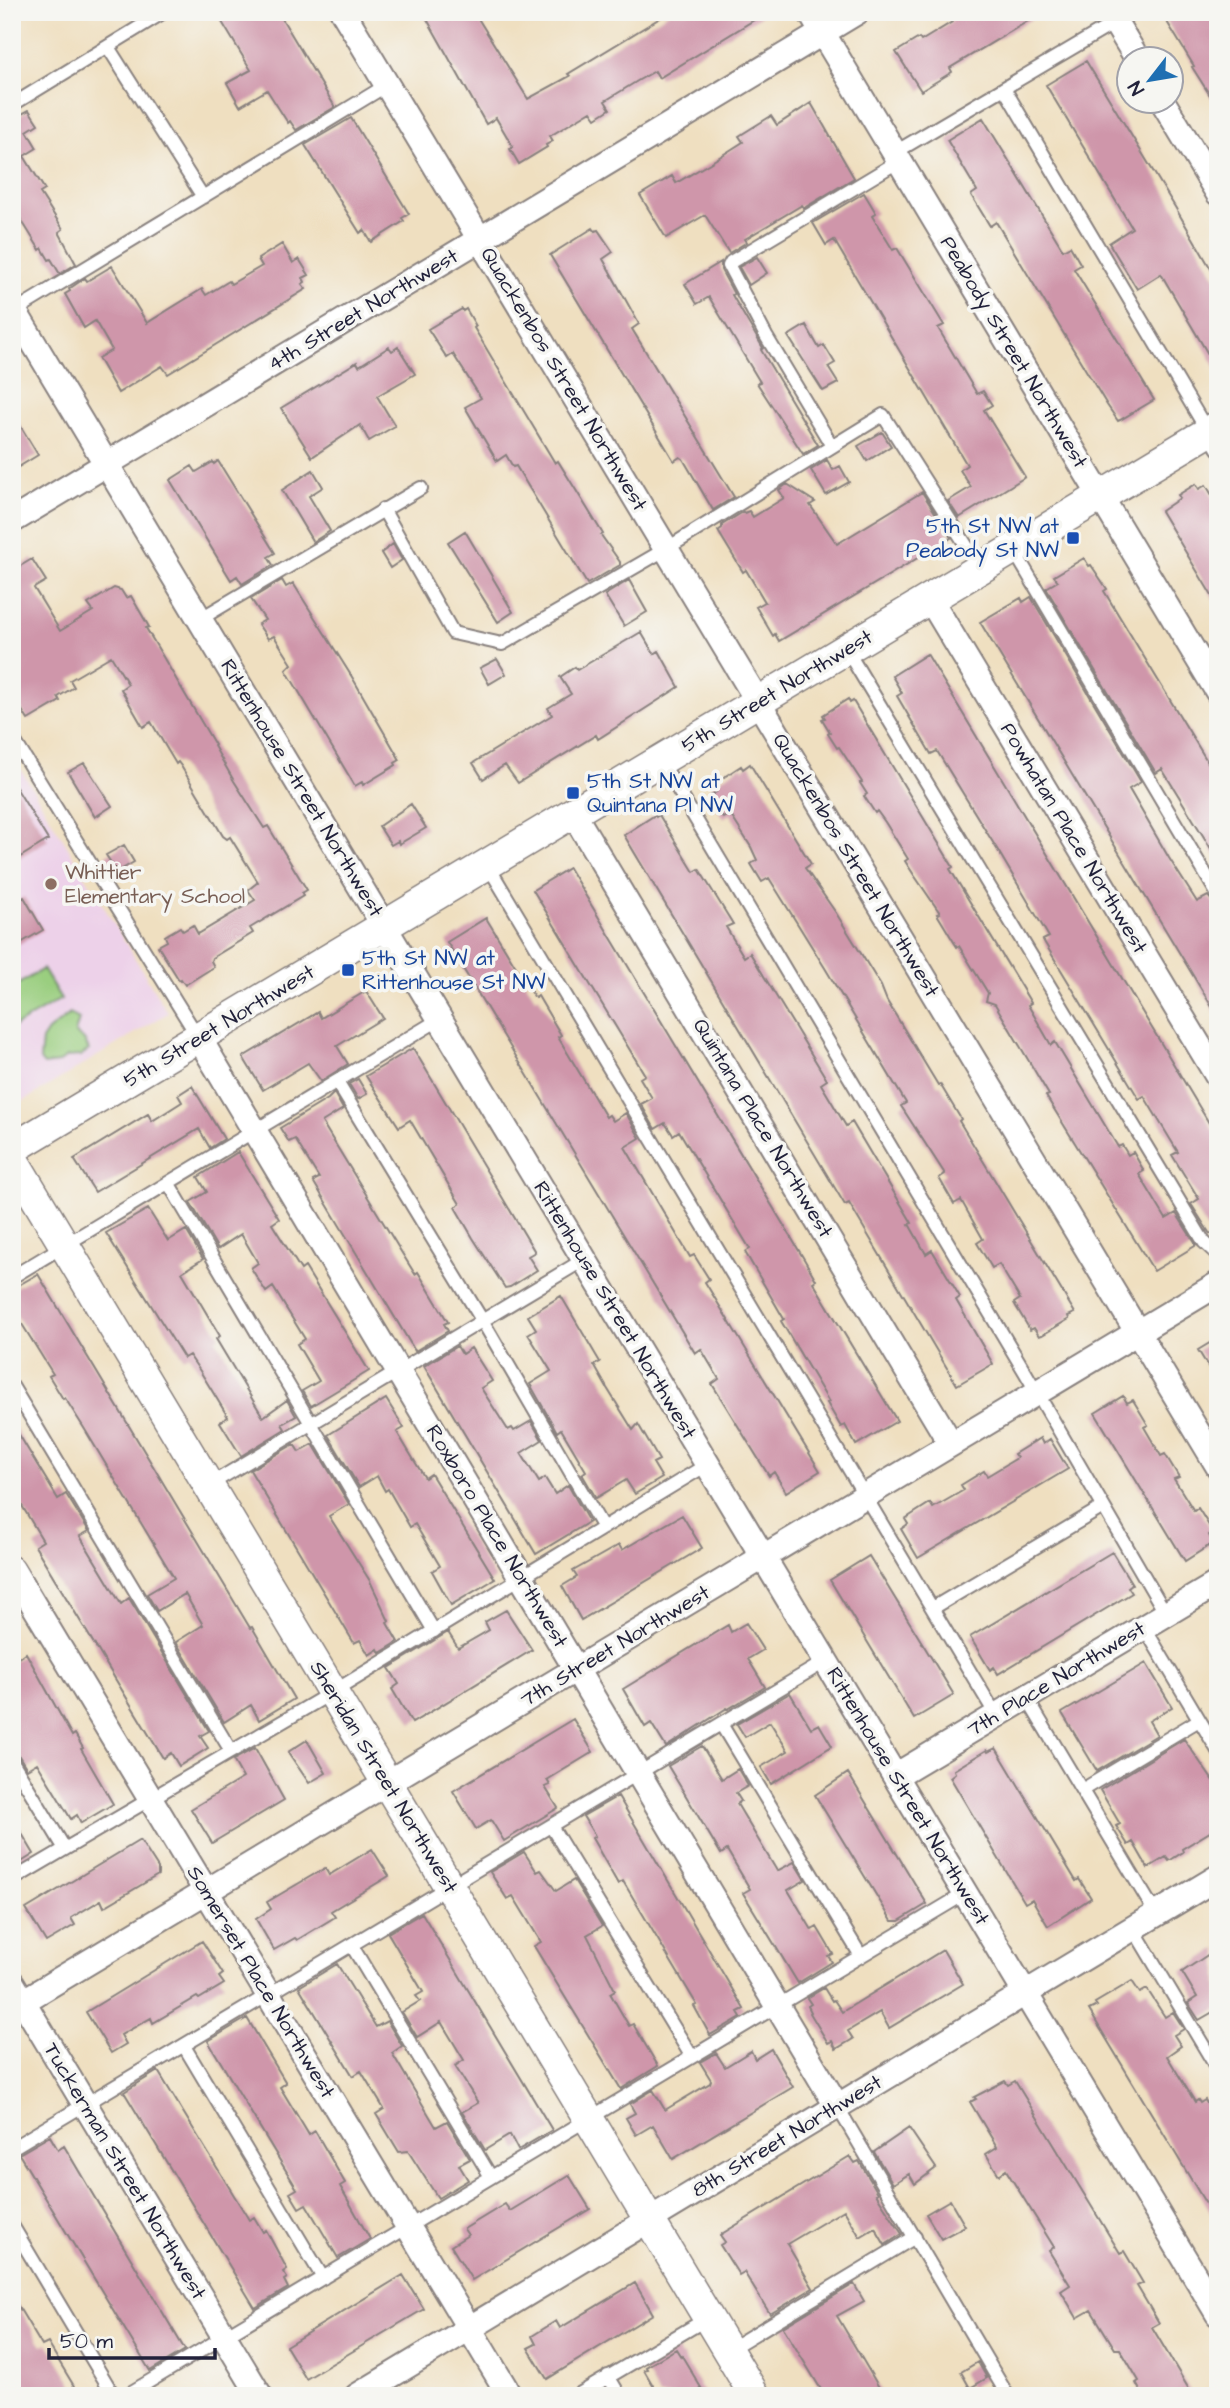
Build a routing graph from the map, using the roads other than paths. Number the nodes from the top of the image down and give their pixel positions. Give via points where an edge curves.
1 (164, 12) edge
2 (343, 12) edge
3 (857, 12) edge
4 (1119, 16) edge
5 (816, 23) edge
6 (1132, 46) edge
7 (108, 47) junction
8 (387, 85) junction
9 (1004, 88) junction
10 (12, 105) edge
11 (1171, 116) edge
12 (896, 157) junction
13 (1218, 193) edge
14 (203, 197) junction
15 (480, 239) junction
16 (13, 310) edge
17 (1214, 436) edge
18 (832, 446) junction
19 (107, 464) junction
20 (421, 488) dead end
21 (1100, 497) junction
22 (383, 509) junction
23 (12, 521) edge
24 (666, 549) junction
25 (1013, 549) junction
26 (981, 568) junction
27 (930, 599) junction
28 (200, 619) junction
29 (846, 649) junction
30 (1218, 692) edge
31 (758, 702) junction
32 (12, 737) edge
33 (661, 761) junction
34 (573, 813) junction
35 (487, 864) junction
36 (1218, 895) edge
37 (385, 926) junction
38 (440, 1019) junction
39 (199, 1038) junction
40 (1218, 1077) edge
41 (337, 1082) junction
42 (255, 1132) junction
43 (12, 1149) edge
44 (12, 1158) edge
45 (169, 1184) junction
46 (65, 1246) junction
47 (1218, 1255) edge
48 (585, 1259) junction
49 (12, 1278) edge
50 (1218, 1284) edge
51 (482, 1320) junction
52 (1138, 1333) junction
53 (397, 1371) junction
54 (12, 1386) edge
55 (1037, 1393) junction
56 (310, 1424) junction
57 (951, 1444) junction
58 (708, 1464) junction
59 (1218, 1466) edge
60 (209, 1485) junction
61 (866, 1496) junction
62 (1103, 1507) junction
63 (603, 1528) junction
64 (764, 1557) junction
65 (12, 1569) edge
66 (522, 1578) junction
67 (1218, 1583) edge
68 (933, 1608) junction
69 (1166, 1614) junction
70 (1144, 1628) junction
71 (434, 1631) junction
72 (826, 1661) junction
73 (577, 1669) junction
74 (333, 1692) junction
75 (1026, 1697) junction
76 (996, 1715) junction
77 (1199, 1720) junction
78 (721, 1724) junction
79 (230, 1751) junction
80 (1218, 1751) edge
81 (12, 1761) edge
82 (638, 1773) junction
83 (895, 1776) junction
84 (388, 1783) junction
85 (1082, 1790) junction
86 (150, 1798) junction
87 (551, 1825) junction
88 (65, 1849) junction
89 (12, 1881) edge
90 (1216, 1881) edge
91 (450, 1887) junction
92 (207, 1891) junction
93 (966, 1893) junction
94 (1156, 1914) junction
95 (1133, 1928) junction
96 (352, 1946) junction
97 (861, 1956) junction
98 (1026, 1993) junction
99 (269, 1996) junction
100 (16, 1997) edge
101 (777, 2005) junction
102 (184, 2046) junction
103 (692, 2057) junction
104 (1218, 2070) edge
105 (85, 2105) junction
106 (837, 2106) junction
107 (589, 2118) junction
108 (12, 2148) edge
109 (491, 2177) junction
110 (649, 2219) junction
111 (12, 2225) edge
112 (408, 2226) junction
113 (915, 2237) junction
114 (323, 2278) junction
115 (1218, 2314) edge
116 (709, 2318) junction
117 (469, 2328) junction
118 (224, 2335) junction
119 (728, 2350) junction
120 (608, 2376) junction
121 (114, 2396) edge
122 (125, 2396) edge
123 (260, 2396) edge
124 (357, 2396) edge
125 (510, 2396) edge
126 (576, 2396) edge
127 (620, 2396) edge
128 (755, 2396) edge
129 (1008, 2396) edge

1 - 7 lane
2 - 8 street, Quackenbos Street Northwest
3 - 5 street, 4th Street Northwest
4 - 6 street
4 - 9 lane
5 - 12 street, Peabody Street Northwest
5 - 15 street, 4th Street Northwest
7 - 10 lane
7 - 14 lane
8 - 14 lane
8 - 15 street, Quackenbos Street Northwest
9 - 12 lane
9 - 17 lane
11 - 13 street
12 - 18 lane via 729,266
12 - 21 street, Peabody Street Northwest
14 - 16 lane
15 - 19 street, 4th Street Northwest
15 - 24 street, Quackenbos Street Northwest
16 - 19 street, Rittenhouse Street Northwest
17 - 21 street, 5th Street Northwest
18 - 24 lane
18 - 26 lane via 883,415
19 - 23 street, 4th Street Northwest
19 - 28 street, Rittenhouse Street Northwest
20 - 22 lane
21 - 25 street, 5th Street Northwest
21 - 30 street, Peabody Street Northwest
22 - 24 lane via 453,634 502,644
22 - 28 lane
24 - 31 street, Quackenbos Street Northwest
25 - 26 street, 5th Street Northwest
25 - 36 lane
26 - 27 street, 5th Street Northwest
27 - 29 street, 5th Street Northwest
27 - 40 street, Powhatan Place Northwest
28 - 37 street, Rittenhouse Street Northwest
29 - 31 street, 5th Street Northwest
29 - 47 lane via 1204,1242
31 - 33 street, 5th Street Northwest
31 - 52 street, Quackenbos Street Northwest
32 - 39 lane
33 - 34 street, 5th Street Northwest
33 - 55 lane
34 - 35 street, 5th Street Northwest
34 - 57 street, Quintana Place Northwest
35 - 37 street, 5th Street Northwest
35 - 61 lane
37 - 38 street, Rittenhouse Street Northwest
37 - 39 street, 5th Street Northwest
38 - 41 lane
38 - 48 street, Rittenhouse Street Northwest
39 - 42 street, Roxboro Place Northwest
39 - 43 street, 5th Street Northwest
41 - 42 lane
41 - 51 lane
42 - 45 lane
42 - 53 street, Roxboro Place Northwest
44 - 46 street, Sheridan Street Northwest
45 - 46 lane
45 - 56 lane
46 - 49 lane
46 - 60 street, Sheridan Street Northwest
48 - 51 lane
48 - 58 street, Rittenhouse Street Northwest
50 - 52 street, 7th Street Northwest
51 - 53 lane
51 - 63 lane
52 - 55 street, 7th Street Northwest
52 - 59 street, Quackenbos Street Northwest
53 - 56 lane
53 - 66 street, Roxboro Place Northwest
54 - 79 lane
55 - 57 street, 7th Street Northwest
55 - 62 lane
56 - 60 lane
56 - 71 lane
57 - 61 street, 7th Street Northwest
58 - 63 lane
58 - 64 street, Rittenhouse Street Northwest
60 - 74 street, Sheridan Street Northwest
61 - 64 street, 7th Street Northwest
61 - 68 lane
62 - 68 lane
62 - 69 lane
63 - 66 lane
64 - 72 street, Rittenhouse Street Northwest
64 - 73 street, 7th Street Northwest
65 - 86 street, Somerset Place Northwest
66 - 71 lane
66 - 73 street, Roxboro Place Northwest
67 - 69 street, 7th Place Northwest
68 - 76 lane
69 - 70 street, 7th Place Northwest
70 - 75 street, 7th Place Northwest
70 - 77 lane
71 - 74 lane
72 - 78 lane
72 - 83 street, Rittenhouse Street Northwest
73 - 82 street, Roxboro Place Northwest
73 - 84 street, 7th Street Northwest
74 - 79 lane
74 - 84 street, Sheridan Street Northwest
75 - 76 street, 7th Place Northwest
75 - 85 lane
76 - 83 street, 7th Place Northwest
77 - 80 lane
77 - 85 lane
78 - 82 lane
78 - 97 lane
79 - 86 lane
81 - 88 lane
82 - 87 lane
82 - 101 street, Roxboro Place Northwest
83 - 93 street, Rittenhouse Street Northwest
84 - 91 street, Sheridan Street Northwest
84 - 92 street, 7th Street Northwest
85 - 94 lane
86 - 88 lane
86 - 92 street, Somerset Place Northwest
87 - 91 lane
87 - 103 lane
88 - 89 lane
90 - 94 street, 8th Street Northwest
91 - 96 lane
91 - 107 street, Sheridan Street Northwest
92 - 99 street, Somerset Place Northwest
92 - 100 street, 7th Street Northwest
93 - 97 lane
93 - 98 street, Rittenhouse Street Northwest
94 - 95 street, 8th Street Northwest
95 - 98 street, 8th Street Northwest
95 - 104 lane
96 - 99 lane
96 - 109 lane
97 - 101 lane
98 - 106 street, 8th Street Northwest
98 - 115 street, Rittenhouse Street Northwest
99 - 102 lane
99 - 112 street, Somerset Place Northwest
100 - 105 street, Tuckerman Street Northwest
101 - 103 lane
101 - 106 street, Roxboro Place Northwest
102 - 105 lane
102 - 114 lane
103 - 107 lane
105 - 108 lane
105 - 118 street, Tuckerman Street Northwest
106 - 110 street, 8th Street Northwest
106 - 113 lane
107 - 109 lane
107 - 110 street, Sheridan Street Northwest
109 - 112 lane
110 - 116 street, Sheridan Street Northwest
110 - 117 street, 8th Street Northwest
111 - 121 lane
112 - 114 lane
112 - 117 street, Somerset Place Northwest
113 - 119 lane
113 - 129 lane
114 - 118 lane
116 - 119 street, Sheridan Street Northwest
116 - 120 lane
117 - 124 street, 8th Street Northwest
117 - 125 street, Somerset Place Northwest
118 - 122 lane
118 - 123 street, Tuckerman Street Northwest
119 - 128 street, Sheridan Street Northwest
120 - 126 lane
120 - 127 lane

